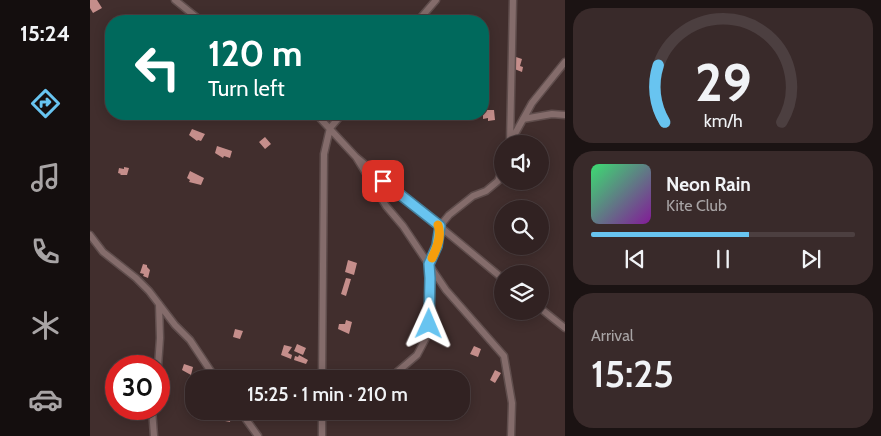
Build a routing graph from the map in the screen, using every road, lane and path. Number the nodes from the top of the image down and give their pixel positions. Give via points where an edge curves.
1 (175, 0) edge
2 (436, 0) edge
3 (513, 0) edge
4 (194, 15) edge
5 (423, 15) edge
6 (565, 62) edge
7 (565, 115) edge
8 (522, 119) junction
9 (322, 120) edge
10 (337, 120) edge
11 (330, 128) junction
12 (510, 135) edge
13 (514, 135) edge
14 (356, 157) junction
15 (494, 184) edge
16 (440, 226) junction
17 (90, 235) edge
18 (429, 264) junction
19 (494, 271) edge
20 (159, 303) junction
21 (549, 315) edge
22 (565, 328) edge
23 (159, 355) edge
24 (210, 370) edge
25 (322, 370) edge
26 (399, 370) edge
27 (153, 420) edge
28 (246, 420) edge
29 (322, 420) edge
30 (154, 436) edge
31 (258, 436) edge
32 (322, 436) edge
33 (511, 436) edge

1 - 4 street
2 - 5 street
3 - 12 street
6 - 8 street
7 - 8 street
8 - 13 street
9 - 11 street
10 - 11 street
11 - 14 street
11 - 25 street via 323,165
14 - 16 street
14 - 18 street via 386,206
15 - 16 street via 473,196
16 - 18 street via 437,246
16 - 19 street
17 - 20 street via 103,252 136,278
18 - 26 street via 427,336 416,355
18 - 33 street via 446,290 504,356 512,403
20 - 23 street
20 - 24 street
21 - 22 street
27 - 30 street
28 - 31 street
29 - 32 street

